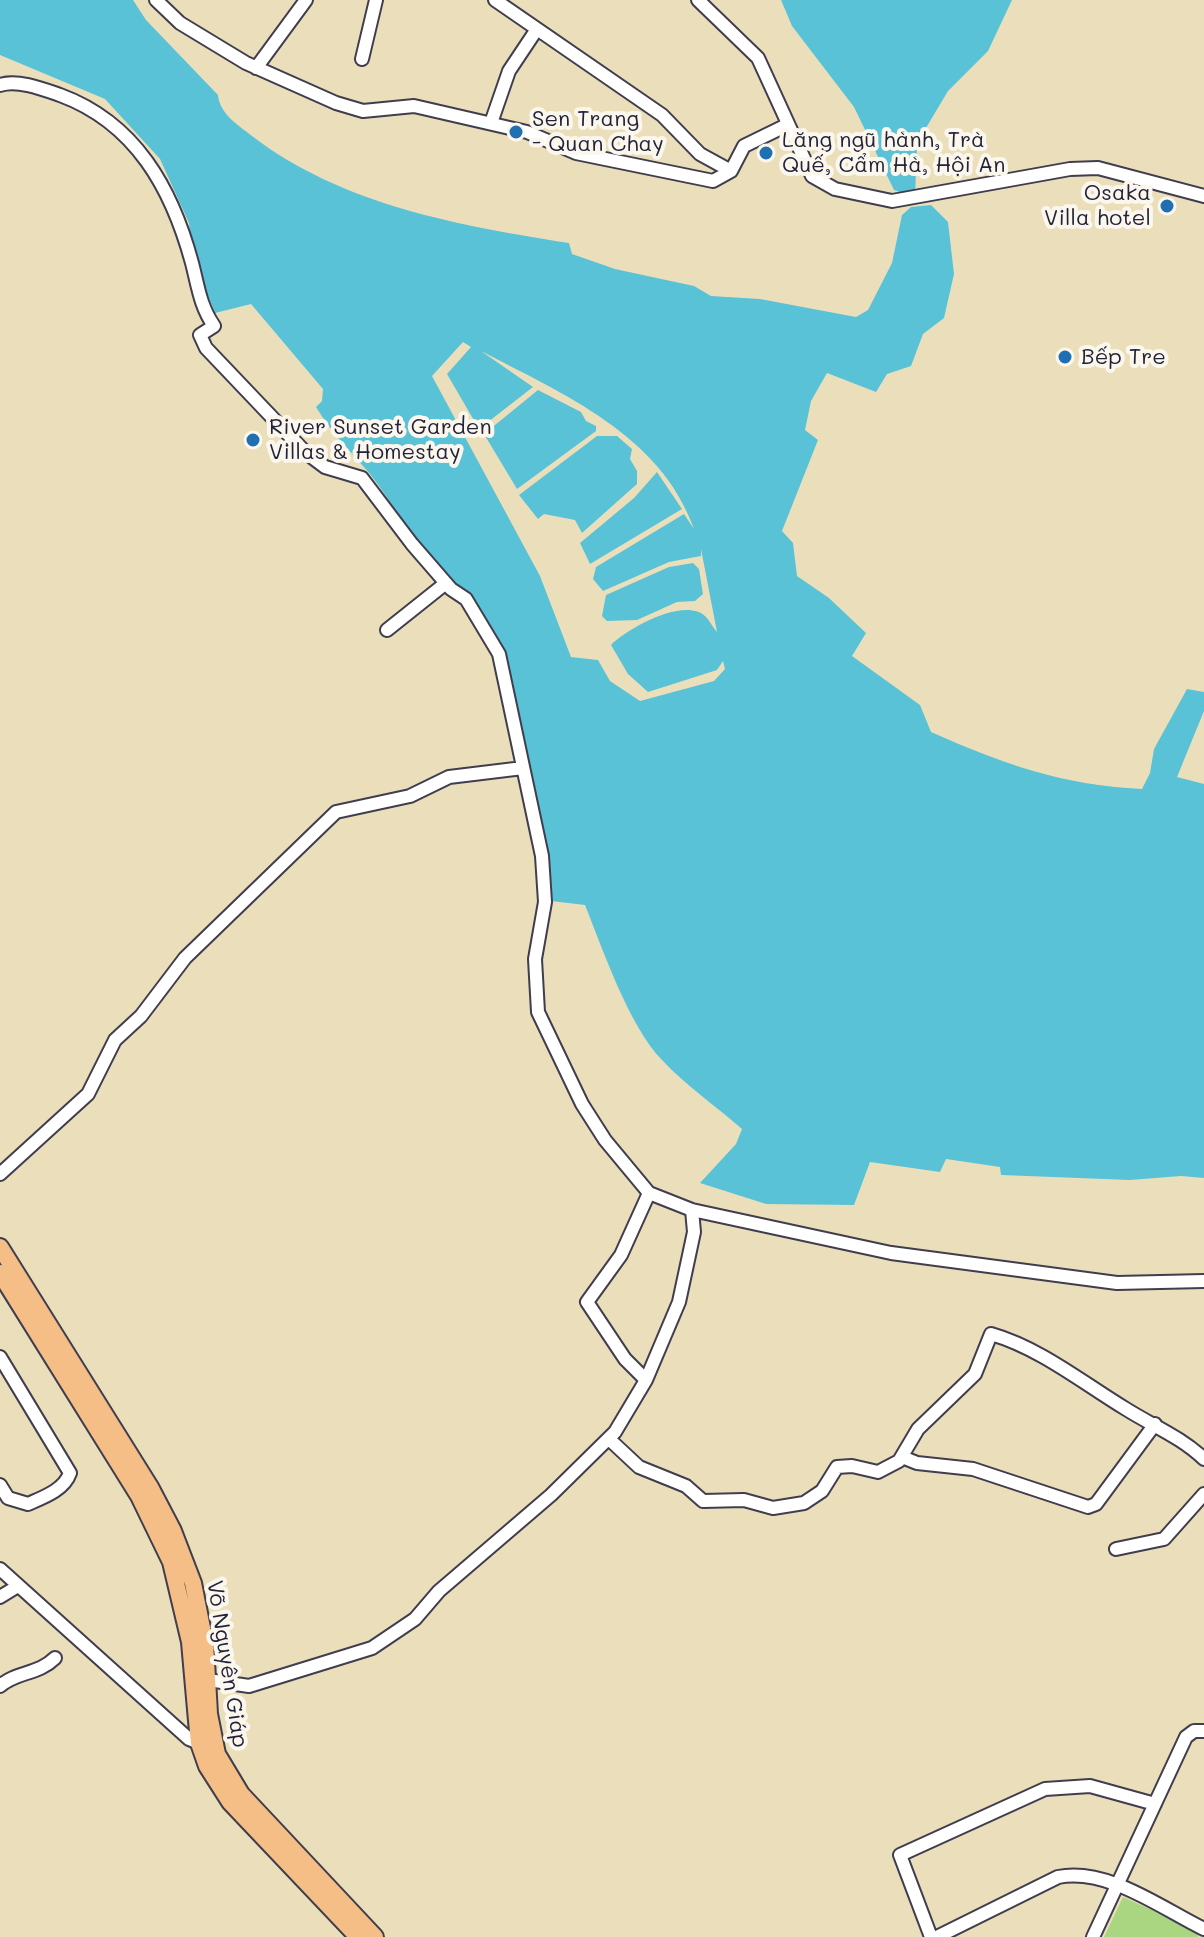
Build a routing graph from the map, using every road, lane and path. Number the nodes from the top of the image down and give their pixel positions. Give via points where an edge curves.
1 (156, 0) edge
2 (306, 0) edge
3 (376, 0) edge
4 (495, 0) edge
5 (698, 0) edge
6 (537, 29) junction
7 (362, 59) dead end
8 (256, 68) junction
9 (0, 85) edge
10 (491, 123) junction
11 (787, 125) junction
12 (731, 171) junction
13 (1204, 196) edge
14 (446, 583) junction
15 (387, 630) dead end
16 (523, 768) junction
17 (0, 1156) edge
18 (4, 1171) edge
19 (649, 1193) junction
20 (692, 1210) junction
21 (0, 1247) edge
22 (0, 1273) edge
23 (1204, 1281) edge
24 (0, 1357) edge
25 (646, 1380) junction
26 (1155, 1424) junction
27 (609, 1439) junction
28 (902, 1457) junction
29 (1204, 1459) edge
30 (0, 1485) edge
31 (1204, 1494) edge
32 (1116, 1549) dead end
33 (0, 1569) edge
34 (18, 1586) junction
35 (0, 1597) edge
36 (55, 1658) dead end
37 (208, 1680) junction
38 (0, 1686) edge
39 (1204, 1731) edge
40 (199, 1743) junction
41 (1155, 1804) junction
42 (1117, 1886) junction
43 (1204, 1929) edge
44 (358, 1937) edge
45 (375, 1937) edge
46 (931, 1937) edge
47 (937, 1937) edge
48 (1093, 1937) edge

1 - 8 street via 180,23
2 - 8 street
3 - 7 street
4 - 6 street
5 - 11 street via 758,58
6 - 10 street via 509,71
6 - 12 street via 662,115 700,154
8 - 10 street via 363,111 414,106
9 - 14 street via 69,98 111,124 145,158 169,195 202,309 214,326 200,335 206,348 305,452 325,467 362,478
10 - 12 street via 576,153 713,181
11 - 12 street via 744,146
11 - 13 street via 812,176 856,197 892,201 1098,168
14 - 15 street
14 - 16 street via 466,599 499,654
16 - 18 street via 449,777 410,796 336,812 192,950 141,1016 115,1040 88,1094
16 - 19 street via 544,877 535,959 538,1012 582,1104
17 - 18 street
19 - 20 street
19 - 25 street via 621,1255 587,1302 625,1359
20 - 23 street via 891,1253 1117,1283
20 - 25 street via 694,1232 679,1302
21 - 37 main road, Võ Nguyên Giáp via 173,1531 193,1583
22 - 40 main road, Võ Nguyên Giáp via 139,1496 171,1562 190,1642
24 - 30 street via 70,1473 56,1490 28,1504 8,1498
25 - 27 street
26 - 28 street via 1096,1504 1088,1507 973,1469
26 - 28 street via 1071,1372 991,1334 975,1374 918,1429
26 - 29 street
27 - 28 street via 639,1467 686,1486 703,1501 744,1500 773,1508 813,1500 837,1467 878,1472
27 - 37 street via 387,1639 249,1686
31 - 32 street via 1164,1539
33 - 34 street
34 - 35 street
34 - 40 street
36 - 38 street
37 - 45 main road, Võ Nguyên Giáp via 213,1737 227,1775
39 - 41 street via 1186,1737
40 - 44 main road, Võ Nguyên Giáp via 230,1802
41 - 42 street
41 - 46 street via 1090,1786 1045,1789 900,1855
42 - 43 street
42 - 47 street via 1076,1874 1058,1877
42 - 48 street

